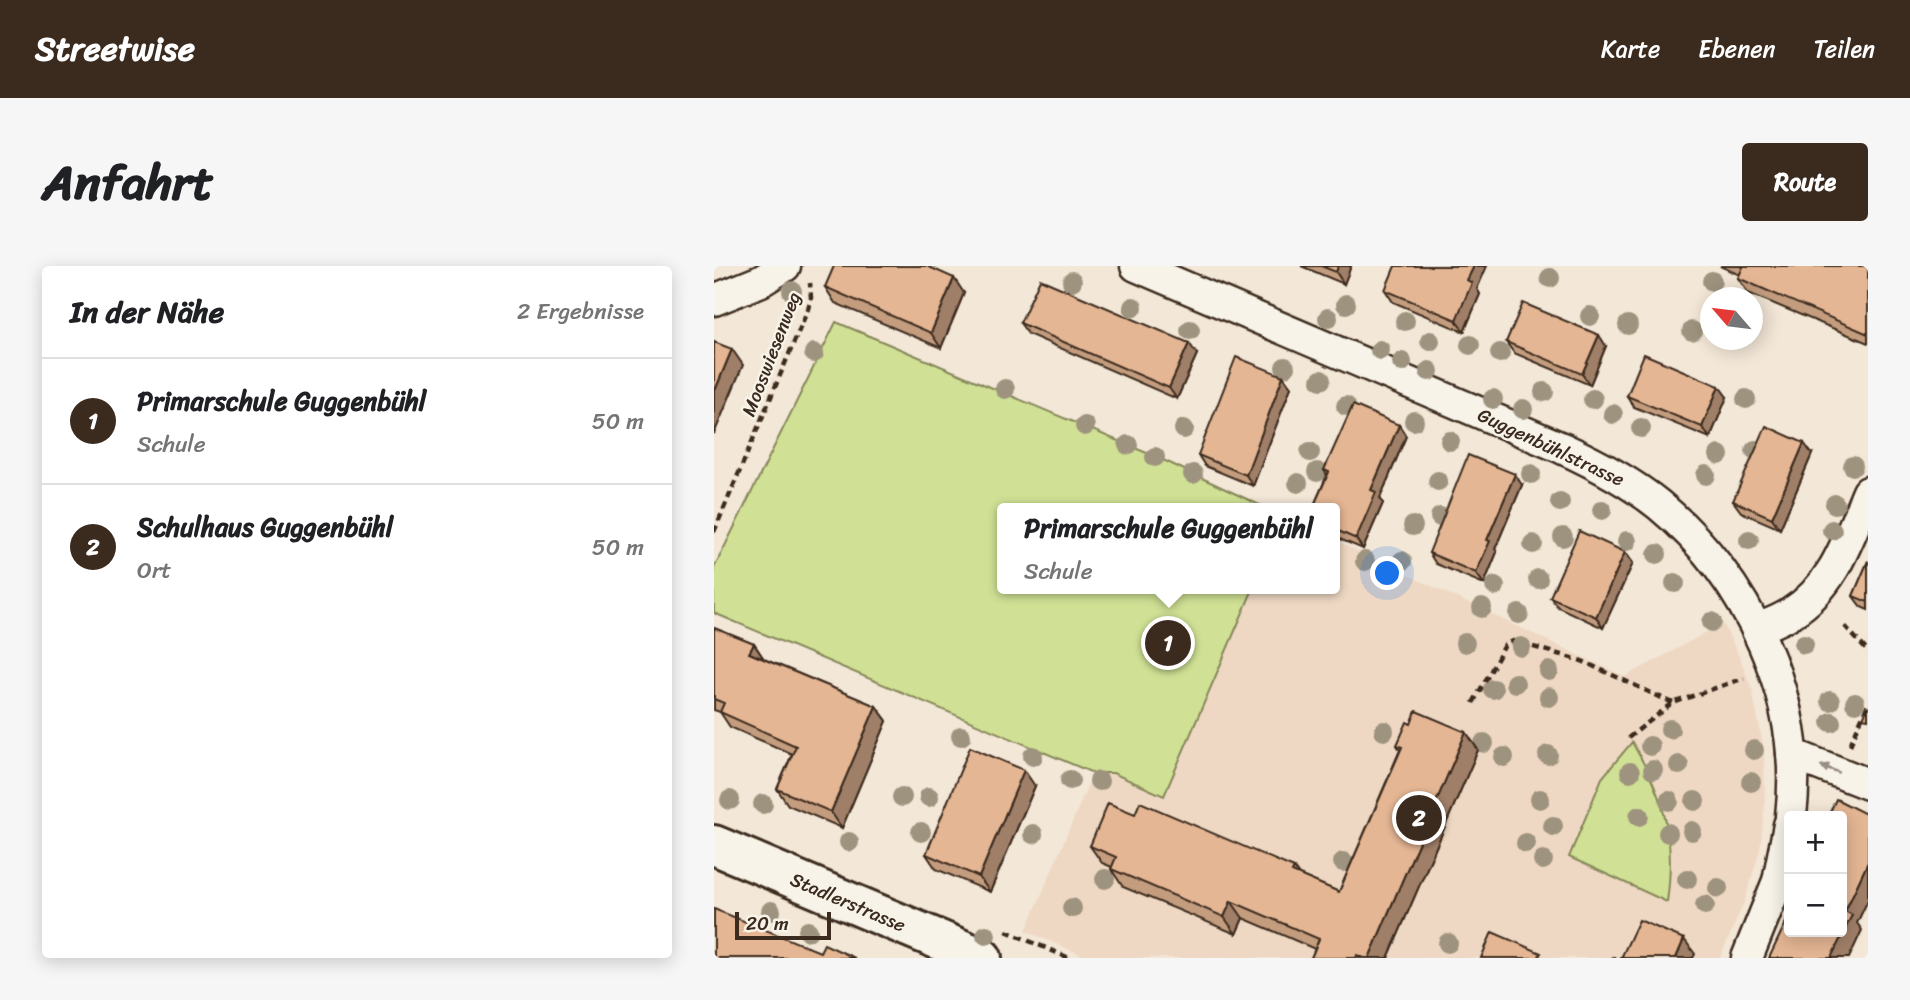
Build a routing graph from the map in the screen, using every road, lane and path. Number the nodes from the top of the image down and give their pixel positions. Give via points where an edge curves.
1 (1136, 266) edge
2 (797, 272) edge
3 (714, 299) edge
4 (1868, 492) edge
5 (714, 532) edge
6 (1845, 626) dead end
7 (1757, 629) junction
8 (1868, 652) edge
9 (1755, 674) dead end
10 (1474, 703) dead end
11 (1673, 703) junction
12 (1868, 704) edge
13 (1628, 738) dead end
14 (1849, 750) dead end
15 (1792, 754) junction
16 (1868, 785) edge
17 (1791, 811) edge
18 (714, 845) edge
19 (1784, 850) edge
20 (982, 958) edge
21 (1747, 958) edge

1 - 7 street, Guggenbühlstrasse via 1609,471 1691,534 1735,590
2 - 3 street
2 - 5 path, Mooswiesenweg via 811,298
4 - 7 street via 1836,567 1822,586 1793,612
6 - 8 path
7 - 15 street, Guggenbühlstrasse via 1782,700
9 - 11 path
10 - 11 path via 1505,645 1513,641 1582,661
11 - 13 path
12 - 14 path
16 -> 15 street
15 - 17 street, Guggenbühlstrasse
18 - 20 main road, Stadlerstrasse
19 - 21 street via 1778,881

